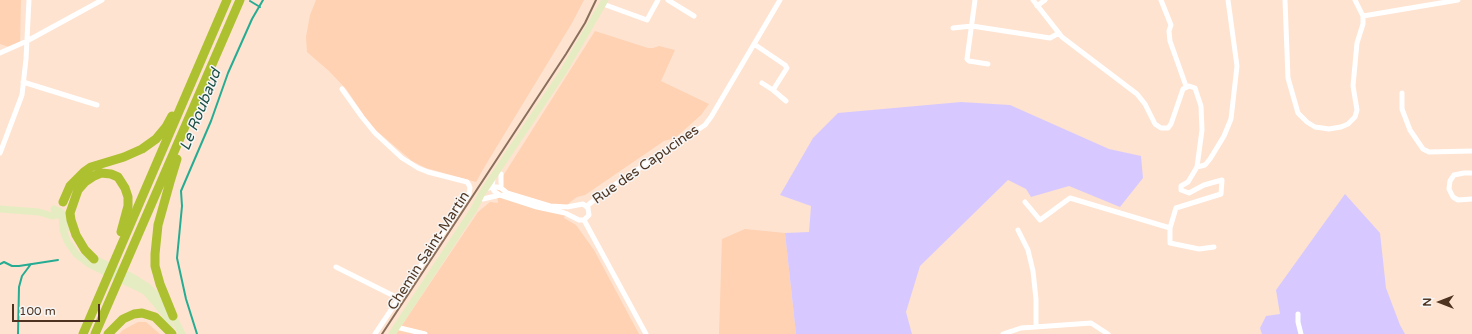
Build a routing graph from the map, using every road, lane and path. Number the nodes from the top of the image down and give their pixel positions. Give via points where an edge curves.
1 (29, 0) edge
2 (102, 0) edge
3 (227, 0) edge
4 (240, 0) edge
5 (658, 0) edge
6 (668, 0) edge
7 (780, 0) edge
8 (975, 0) edge
9 (1033, 0) edge
10 (1045, 0) edge
11 (1161, 0) edge
12 (1228, 0) edge
13 (1284, 0) edge
14 (1355, 0) edge
15 (1421, 0) edge
16 (1458, 0) edge
17 (604, 2) edge
18 (1038, 6) junction
19 (1422, 6) junction
20 (694, 16) dead end
21 (1363, 16) junction
22 (972, 26) junction
23 (953, 28) dead end
24 (214, 32) junction
25 (1059, 33) junction
26 (27, 41) junction
27 (754, 44) junction
28 (0, 53) edge
29 (988, 64) dead end
30 (23, 82) junction
31 (762, 84) dead end
32 (1186, 86) junction
33 (342, 89) dead end
34 (773, 90) junction
35 (1402, 93) dead end
36 (786, 101) dead end
37 (97, 106) dead end
38 (528, 127) junction
39 (1472, 151) edge
40 (0, 153) edge
41 (1196, 167) junction
42 (1472, 173) edge
43 (501, 174) junction
44 (488, 188) junction
45 (501, 188) junction
46 (78, 190) junction
47 (500, 195) junction
48 (1472, 199) edge
49 (483, 200) junction
50 (63, 202) junction
51 (1025, 202) dead end
52 (577, 205) junction
53 (587, 206) junction
54 (474, 208) junction
55 (0, 209) edge
56 (53, 212) junction
57 (62, 214) junction
58 (575, 218) junction
59 (584, 220) junction
60 (1170, 228) junction
61 (63, 230) junction
62 (1018, 230) dead end
63 (1214, 247) dead end
64 (97, 263) junction
65 (336, 266) dead end
66 (130, 280) junction
67 (398, 298) junction
68 (1298, 314) dead end
69 (173, 316) junction
70 (396, 327) junction
71 (1036, 327) junction
72 (79, 334) edge
73 (83, 334) edge
74 (95, 334) edge
75 (108, 334) edge
76 (172, 334) edge
77 (182, 334) edge
78 (375, 334) edge
79 (392, 334) edge
80 (425, 334) edge
81 (646, 334) edge
82 (1003, 334) edge
83 (1108, 334) edge
84 (1301, 334) edge

1 - 26 street
2 - 26 street
3 - 24 highway
4 - 69 highway via 178,156 158,225 155,266
4 - 74 highway
5 - 17 street via 647,20
6 - 20 street
7 - 27 street, Rue des Capucines
8 - 22 street
9 - 18 street
10 - 18 street
11 - 32 street via 1171,26 1170,41
12 - 41 street via 1237,66 1231,119 1210,159 1205,165
13 - 21 street via 1288,78 1298,113 1314,127 1341,127 1355,117 1357,110 1353,86 1357,43
14 - 21 street
15 - 19 street
16 - 19 street
17 - 38 main road
18 - 25 street
19 - 21 street
22 - 23 street
22 - 25 street via 1048,38
22 - 29 street via 967,59
24 - 50 highway via 171,119 156,139 142,149 84,172 70,186
24 - 73 highway
25 - 32 street via 1137,94 1155,124 1161,128 1168,128 1171,124
26 - 28 street
26 - 30 street
27 - 34 street via 787,68
27 - 53 street, Rue des Capucines via 705,125 605,191
30 - 37 street
30 - 40 street via 22,95
31 - 34 street
32 - 41 street via 1195,88 1201,106 1202,130
33 - 67 street, Chemin Saint-Martin via 375,133 402,158 428,172 467,182 470,188 469,194
34 - 36 street
35 - 39 street via 1402,109 1410,130 1423,149 1429,152
38 - 43 main road
38 - 44 main road
41 - 60 street via 1188,182 1181,186 1181,190 1189,192 1222,180 1221,194 1176,208
42 - 48 street via 1454,175 1449,189 1458,200
43 - 44 main road
43 - 45 street
44 - 45 street
44 - 47 street
44 - 49 main road
44 - 54 main road
45 - 52 street via 507,193 550,206
46 - 57 highway via 71,196 66,211
46 - 64 highway via 72,206 71,220 80,242
46 - 72 highway via 84,182 94,176 101,173 111,174 118,177 128,197 125,222
47 - 49 street
47 - 58 street
49 - 54 main road
50 - 56 main road
50 - 57 main road
51 - 60 street via 1040,220 1070,198
52 - 53 street
52 - 58 street via 573,211
53 - 59 street via 589,214
54 - 70 main road
55 - 56 main road
56 - 57 main road via 59,210
56 - 61 main road
57 - 61 main road
57 - 64 main road via 77,245
58 - 59 street
59 - 81 street
60 - 63 street via 1170,242 1199,249
61 - 64 main road via 76,254
62 - 71 street via 1028,250 1033,271
64 - 66 main road
65 - 67 street
66 - 69 main road via 154,293
66 - 76 main road via 158,304
67 - 78 street, Chemin Saint-Martin
68 - 84 street
69 - 77 main road
70 - 79 main road
70 - 80 street
71 - 82 street via 1021,328
71 - 83 street via 1091,323
75 - 76 highway via 123,319 142,313 155,317

